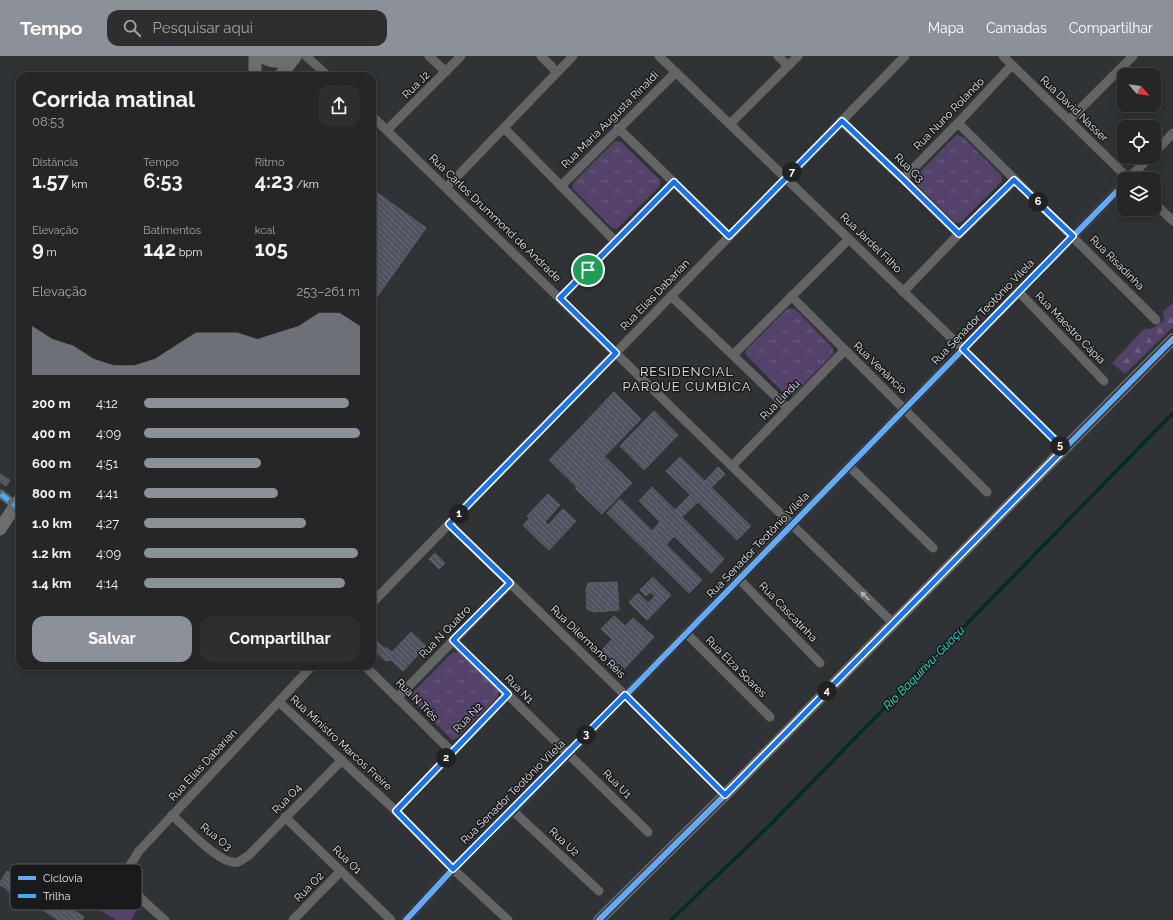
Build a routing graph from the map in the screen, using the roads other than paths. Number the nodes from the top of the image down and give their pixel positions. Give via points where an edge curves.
1 (255, 56) edge
2 (261, 56) edge
3 (295, 56) edge
4 (306, 56) edge
5 (429, 56) edge
6 (461, 56) edge
7 (541, 56) edge
8 (573, 56) edge
9 (659, 56) edge
10 (778, 56) edge
11 (798, 56) edge
12 (1002, 56) edge
13 (899, 58) edge
14 (1127, 58) edge
15 (788, 66) junction
16 (1012, 66) junction
17 (255, 72) edge
18 (283, 72) edge
19 (324, 72) edge
20 (446, 72) junction
21 (557, 72) junction
22 (676, 72) junction
23 (376, 120) edge
24 (1069, 120) junction
25 (842, 121) junction
26 (958, 123) junction
27 (730, 124) junction
28 (504, 128) junction
29 (618, 128) junction
30 (387, 130) junction
31 (1173, 133) edge
32 (1161, 146) edge
33 (1143, 164) edge
34 (1122, 172) edge
35 (1136, 172) edge
36 (786, 178) junction
37 (903, 179) junction
38 (1014, 180) junction
39 (674, 182) junction
40 (561, 186) junction
41 (447, 188) junction
42 (1117, 191) edge
43 (1161, 210) edge
44 (1173, 221) edge
45 (959, 234) junction
46 (729, 236) junction
47 (1073, 236) junction
48 (849, 239) junction
49 (616, 242) junction
50 (903, 292) junction
51 (1018, 292) junction
52 (671, 296) junction
53 (792, 296) junction
54 (560, 298) junction
55 (1156, 320) dead end
56 (1173, 339) edge
57 (963, 349) junction
58 (845, 350) junction
59 (616, 353) junction
60 (733, 355) junction
61 (1104, 381) dead end
62 (788, 408) junction
63 (904, 409) junction
64 (1064, 449) junction
65 (732, 466) junction
66 (849, 466) junction
67 (987, 492) dead end
68 (1, 494) edge
69 (16, 502) edge
70 (16, 506) edge
71 (449, 524) junction
72 (791, 525) junction
73 (0, 529) edge
74 (933, 548) dead end
75 (739, 579) junction
76 (510, 583) junction
77 (376, 599) edge
78 (893, 623) junction
79 (686, 633) junction
80 (453, 640) junction
81 (820, 663) dead end
82 (308, 670) edge
83 (369, 670) edge
84 (508, 694) junction
85 (625, 695) junction
86 (397, 698) junction
87 (279, 702) junction
88 (770, 717) dead end
89 (452, 752) junction
90 (568, 754) junction
91 (342, 760) junction
92 (725, 795) junction
93 (513, 810) junction
94 (396, 811) junction
95 (172, 815) junction
96 (286, 817) junction
97 (648, 832) dead end
98 (249, 855) joint
99 (130, 864) edge
100 (453, 869) junction
101 (341, 871) junction
102 (599, 891) dead end
103 (142, 898) edge
104 (165, 920) edge
105 (294, 920) edge
106 (391, 920) edge
107 (406, 920) edge
108 (508, 920) edge
109 (599, 920) edge

1 - 17 main road
2 - 3 main road via 276,62
3 - 18 main road
4 - 19 street
5 - 20 street
6 - 20 street, Rua J2
7 - 21 street
8 - 21 street
9 - 22 street, Rua Jardel Filho
10 - 15 street
11 - 15 street
12 - 16 street, Rua David Nasser
13 - 25 street, Rua Elias Dabarian
14 - 24 street
15 - 27 street
16 - 24 street, Rua David Nasser
16 - 26 street, Rua Nuno Rolando
20 - 30 street, Rua J2
21 - 28 street
22 - 27 street, Rua Jardel Filho
22 - 29 street, Rua Maria Augusta Rinaldi
23 - 30 street, Rua Carlos Drummond de Andrade
24 - 34 street, Rua David Nasser
25 - 36 street, Rua Elias Dabarian
25 - 37 street, Rua G3
26 - 37 street, Rua Nuno Rolando
26 - 38 street, Rua Risadinha
27 - 36 street, Rua Jardel Filho
28 - 40 street
28 - 41 street
29 - 39 street
29 - 40 street, Rua Maria Augusta Rinaldi
30 - 41 street, Rua Carlos Drummond de Andrade
31 - 32 street
33 - 35 street
36 - 46 street, Rua Elias Dabarian
36 - 48 street, Rua Jardel Filho
37 - 45 street, Rua G3
38 - 45 street
38 - 47 street, Rua Risadinha
39 - 46 street
39 - 49 street
40 - 49 street
41 - 54 street, Rua Carlos Drummond de Andrade
42 - 47 street, Rua Senador Teotônio Vilela
43 - 44 street
45 - 50 street
46 - 52 street, Rua Elias Dabarian
47 - 51 street, Rua Senador Teotônio Vilela
47 - 55 street, Rua Risadinha
48 - 50 street, Rua Jardel Filho
48 - 53 street
49 - 54 street
50 - 57 street, Rua Jardel Filho
51 - 57 street, Rua Senador Teotônio Vilela
51 - 61 street, Rua Maestro Cápia
52 - 59 street, Rua Elias Dabarian
52 - 60 street
53 - 58 street, Rua Venâncio
53 - 60 street
54 - 59 street, Rua Carlos Drummond de Andrade
56 - 64 street
57 - 63 street, Rua Senador Teotônio Vilela
57 - 64 street, Rua Jardel Filho
58 - 62 street, Rua Lindu
58 - 63 street, Rua Venâncio
59 - 65 street, Rua Carlos Drummond de Andrade
59 - 71 street, Rua Elias Dabarian
60 - 62 street
62 - 65 street, Rua Lindu
63 - 66 street, Rua Senador Teotônio Vilela
63 - 67 street, Rua Venâncio
64 - 78 street
65 - 72 street, Rua Carlos Drummond de Andrade
66 - 72 street, Rua Senador Teotônio Vilela
66 - 74 street
68 - 69 street
70 - 73 main road
71 - 76 street, Rua Dilermano Réis
71 - 77 street, Rua Elias Dabarian
72 - 75 street, Rua Senador Teotônio Vilela
78 -> 72 street, Rua Carlos Drummond de Andrade
75 - 79 street, Rua Senador Teotônio Vilela
75 - 81 street, Rua Cascatinha
76 - 80 street, Rua N Quatro
76 - 85 street, Rua Dilermano Réis
78 - 92 street
79 - 85 street, Rua Senador Teotônio Vilela
79 - 88 street, Rua Elza Soares
80 - 84 street, Rua N1
80 - 86 street, Rua N Quatro
82 - 87 street, Rua Elias Dabarian
83 - 86 street, Rua N Três
84 - 89 street, Rua N2
84 - 90 street, Rua N1
85 - 90 street, Rua Senador Teotônio Vilela
85 - 92 street, Rua Dilermano Réis
86 - 89 street, Rua N Três
87 - 91 street, Rua Ministro Marcos Freire
87 - 95 street, Rua Elias Dabarian
89 - 94 street, Rua N2
90 - 93 street, Rua Senador Teotônio Vilela
90 - 97 street, Rua U1
91 - 94 street, Rua Ministro Marcos Freire
91 - 96 street, Rua O4
92 - 109 street
93 - 100 street, Rua Senador Teotônio Vilela
93 - 102 street, Rua U2
94 - 100 street, Rua Ministro Marcos Freire
95 - 98 street, Rua O3 via 228,862 238,862
95 - 99 street, Rua Elias Dabarian
96 - 98 street, Rua O4
96 - 101 street, Rua O1
100 - 107 street, Rua Senador Teotônio Vilela
100 - 108 street, Rua Ministro Marcos Freire
101 - 105 street, Rua O2
101 - 106 street, Rua O1
103 - 104 street, Rua Elias Dabarian

